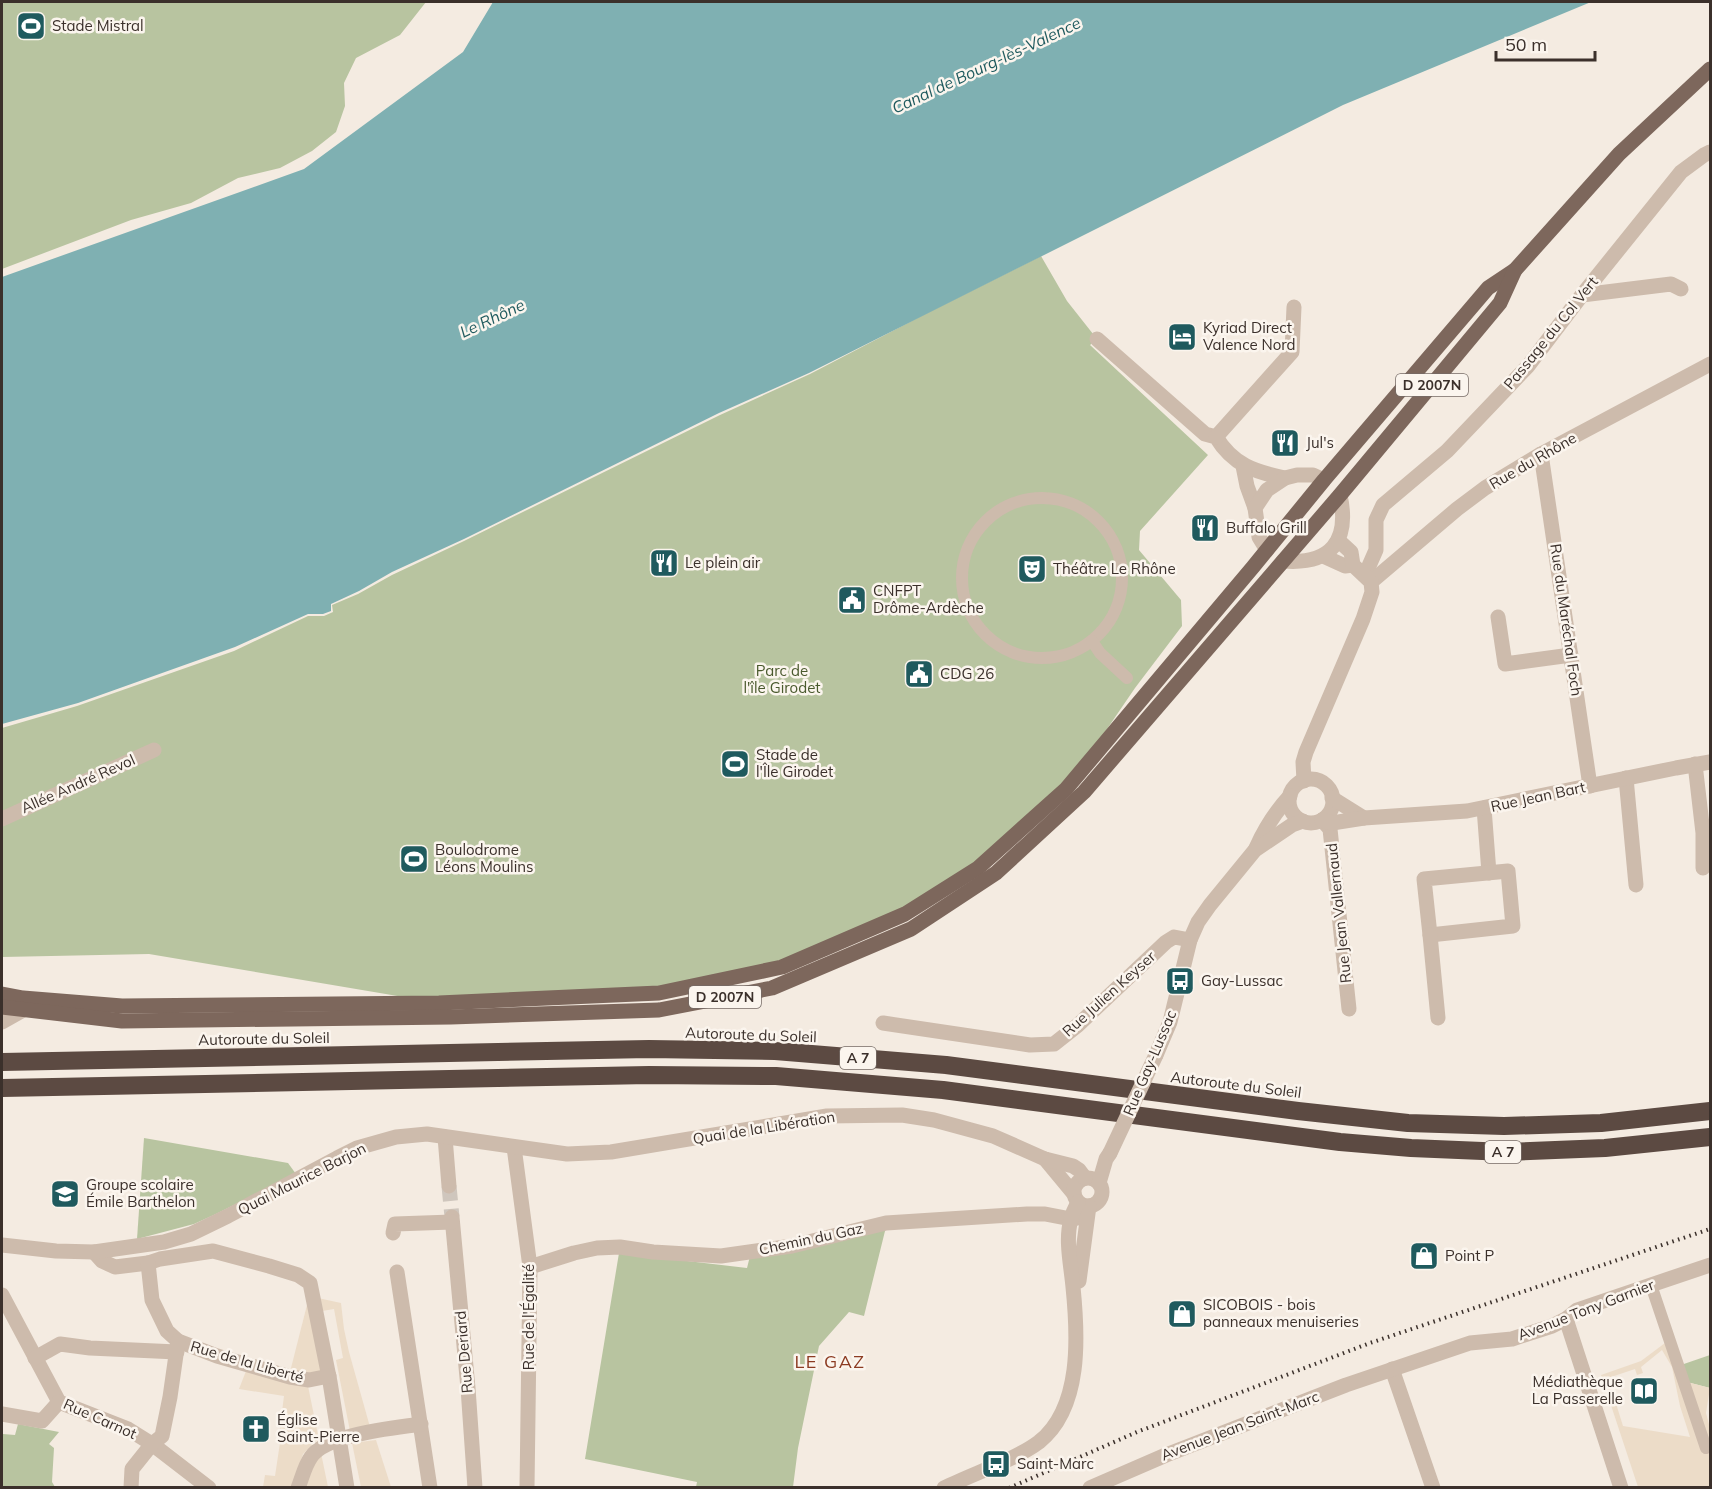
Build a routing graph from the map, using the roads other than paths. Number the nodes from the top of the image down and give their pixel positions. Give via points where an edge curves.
1 (1710, 69) edge
2 (1710, 152) edge
3 (1515, 270) junction
4 (1681, 289) dead end
5 (1582, 295) junction
6 (1294, 307) dead end
7 (1098, 339) dead end
8 (1710, 364) edge
9 (1216, 437) junction
10 (1541, 454) junction
11 (1243, 466) junction
12 (1285, 478) junction
13 (1324, 480) junction
14 (1340, 495) junction
15 (1255, 508) junction
16 (1338, 540) junction
17 (1267, 550) junction
18 (1323, 556) junction
19 (1283, 561) junction
20 (1363, 574) junction
21 (1498, 617) dead end
22 (1092, 641) junction
23 (1571, 655) junction
24 (1126, 678) dead end
25 (154, 750) dead end
26 (1703, 763) edge
27 (1626, 778) junction
28 (1304, 781) junction
29 (1590, 786) junction
30 (1290, 796) junction
31 (1332, 798) junction
32 (1484, 808) junction
33 (1364, 818) junction
34 (2, 819) edge
35 (1322, 820) junction
36 (1303, 821) junction
37 (1255, 850) junction
38 (1703, 868) dead end
39 (1489, 873) junction
40 (1636, 885) dead end
41 (1430, 935) junction
42 (1190, 940) junction
43 (2, 994) edge
44 (2, 1006) edge
45 (25, 1009) junction
46 (1349, 1010) dead end
47 (1438, 1018) dead end
48 (2, 1022) edge
49 (883, 1023) dead end
50 (2, 1062) edge
51 (2, 1088) edge
52 (1710, 1111) edge
53 (445, 1137) junction
54 (1710, 1137) edge
55 (514, 1147) junction
56 (1045, 1160) junction
57 (1091, 1180) junction
58 (449, 1186) tunnel mouth
59 (1080, 1201) junction
60 (1071, 1219) junction
61 (393, 1233) dead end
62 (2, 1245) edge
63 (94, 1252) junction
64 (148, 1263) junction
65 (1710, 1265) edge
66 (530, 1267) junction
67 (397, 1272) dead end
68 (1651, 1285) junction
69 (2, 1295) edge
70 (1076, 1311) junction
71 (1566, 1319) junction
72 (178, 1347) junction
73 (35, 1358) junction
74 (1392, 1370) junction
75 (329, 1377) junction
76 (59, 1402) junction
77 (2, 1414) edge
78 (421, 1424) junction
79 (338, 1440) junction
80 (152, 1444) junction
81 (1706, 1449) dead end
82 (130, 1488) edge
83 (209, 1488) edge
84 (298, 1488) edge
85 (347, 1488) edge
86 (430, 1488) edge
87 (475, 1488) edge
88 (526, 1488) edge
89 (944, 1488) edge
90 (1090, 1488) edge
91 (1433, 1488) edge
92 (1622, 1488) edge

1 - 3 main road, D 2007N via 1619,154
2 - 5 street, Passage du Col Vert via 1681,172
3 - 13 main road, D 2007N via 1488,288
3 - 14 main road, D 2007N via 1500,303
4 - 5 street via 1671,284
5 - 20 street, Passage du Col Vert via 1528,366 1447,451 1383,505 1376,520 1376,550
6 - 9 street via 1292,352
7 - 9 street via 1205,434
8 - 10 street, Rue du Rhône
9 - 11 street via 1223,449
10 - 20 street, Rue du Rhône via 1479,492
10 - 23 street, Rue du Maréchal Foch
11 - 12 street
11 - 15 street
12 - 13 street via 1307,474
12 - 15 street via 1267,490
13 - 14 main road
13 - 17 main road, D 2007N
14 - 16 street via 1343,525
14 - 19 main road, D 2007N
15 - 17 street via 1259,537
16 - 18 street
16 - 20 street via 1351,552
17 - 19 main road
17 - 43 main road, D 2007N via 1066,789 978,868 905,914 782,967 659,993 439,1003 122,1006
18 - 19 street via 1300,563
18 - 20 street
19 - 45 main road, D 2007N via 1084,792 996,873 911,929 772,988 658,1010 451,1017 122,1021
20 - 28 street via 1372,592 1303,762
21 - 23 street via 1505,664
22 - 22 street via 1118,605 1122,583 1113,539 1096,518 1074,504 1048,498 1021,500 999,510 980,527 963,567 967,605 976,622 988,637 1023,655 1060,656
22 - 24 street
23 - 29 street, Rue du Maréchal Foch
25 - 34 street, Allée André Revol
26 - 27 street, Rue Jean Bart
26 - 38 street
27 - 29 street, Rue Jean Bart
27 - 40 street
28 - 30 street
28 - 31 street via 1322,782
29 - 32 street, Rue Jean Bart
30 - 36 street via 1292,811
30 - 37 street via 1276,810
31 - 33 street
31 - 35 street via 1331,811
32 - 33 street, Rue Jean Bart
32 - 39 street
33 - 35 street, Rue Jean Bart via 1332,823
35 - 36 street
35 - 46 street, Rue Jean Vallernaud via 1330,829
36 - 37 street
37 - 42 street, Rue Gay-Lussac via 1210,904
39 - 41 street via 1424,879
39 - 41 street via 1508,871 1514,926
41 - 47 street
42 - 49 street, Rue Julien Keyser via 1174,937 1166,942 1054,1044 1030,1045
42 - 57 street, Rue Gay-Lussac, bridge via 1170,1022 1108,1156
44 - 45 main road, D 2007N
45 - 48 street
50 - 52 highway, Autoroute du Soleil / A 7 via 649,1049 775,1051 946,1065 1408,1123 1590,1124
51 - 54 highway, A 7 via 776,1076 943,1090 1411,1148 1506,1152 1605,1148
53 - 55 street, Quai Maurice Barjon
53 - 58 street
53 - 63 street, Quai Maurice Barjon via 427,1134 377,1142 337,1158 191,1234
55 - 56 street, Quai de la Libération via 567,1154 612,1152 827,1116 890,1115 966,1127
55 - 66 street, Rue de l'Égalité
56 - 57 street, Quai de la Libération via 1073,1166
56 - 59 street, Quai de la Libération
57 - 59 street via 1078,1182
57 - 59 street via 1102,1190 1100,1198 1096,1203
59 - 60 street
59 - 70 street
60 - 66 street, Chemin du Gaz via 1027,1214 886,1223 792,1246 721,1256 597,1248
60 - 70 street via 1069,1240
61 - 87 street, Rue Deriard via 395,1224 452,1220
62 - 63 street, Quai Maurice Barjon
63 - 64 street via 115,1267
64 - 72 street, Rue de la Liberté via 152,1299
64 - 75 street via 213,1251 304,1278 310,1283
65 - 68 street, Avenue Tony Garnier
66 - 88 street, Rue de l'Égalité
67 - 78 street
68 - 71 street, Avenue Tony Garnier via 1577,1310
68 - 81 street
69 - 73 street, Rue Carnot
70 - 89 street via 1074,1372 1064,1406 1051,1429 1023,1451
71 - 74 street, Avenue Tony Garnier via 1512,1339 1470,1343
71 - 92 street
72 - 73 street via 90,1348 60,1344
72 - 75 street, Rue de la Liberté via 290,1377
72 - 80 street via 162,1436
73 - 76 street, Rue Carnot
74 - 90 street, Avenue Jean Saint-Marc via 1166,1455
74 - 91 street
75 - 79 street
76 - 77 street via 42,1421
76 - 80 street, Rue Carnot via 128,1429
78 - 79 street
78 - 86 street
79 - 84 street via 323,1445 310,1457
79 - 85 street
80 - 82 street via 132,1469
80 - 83 street, Rue Carnot

